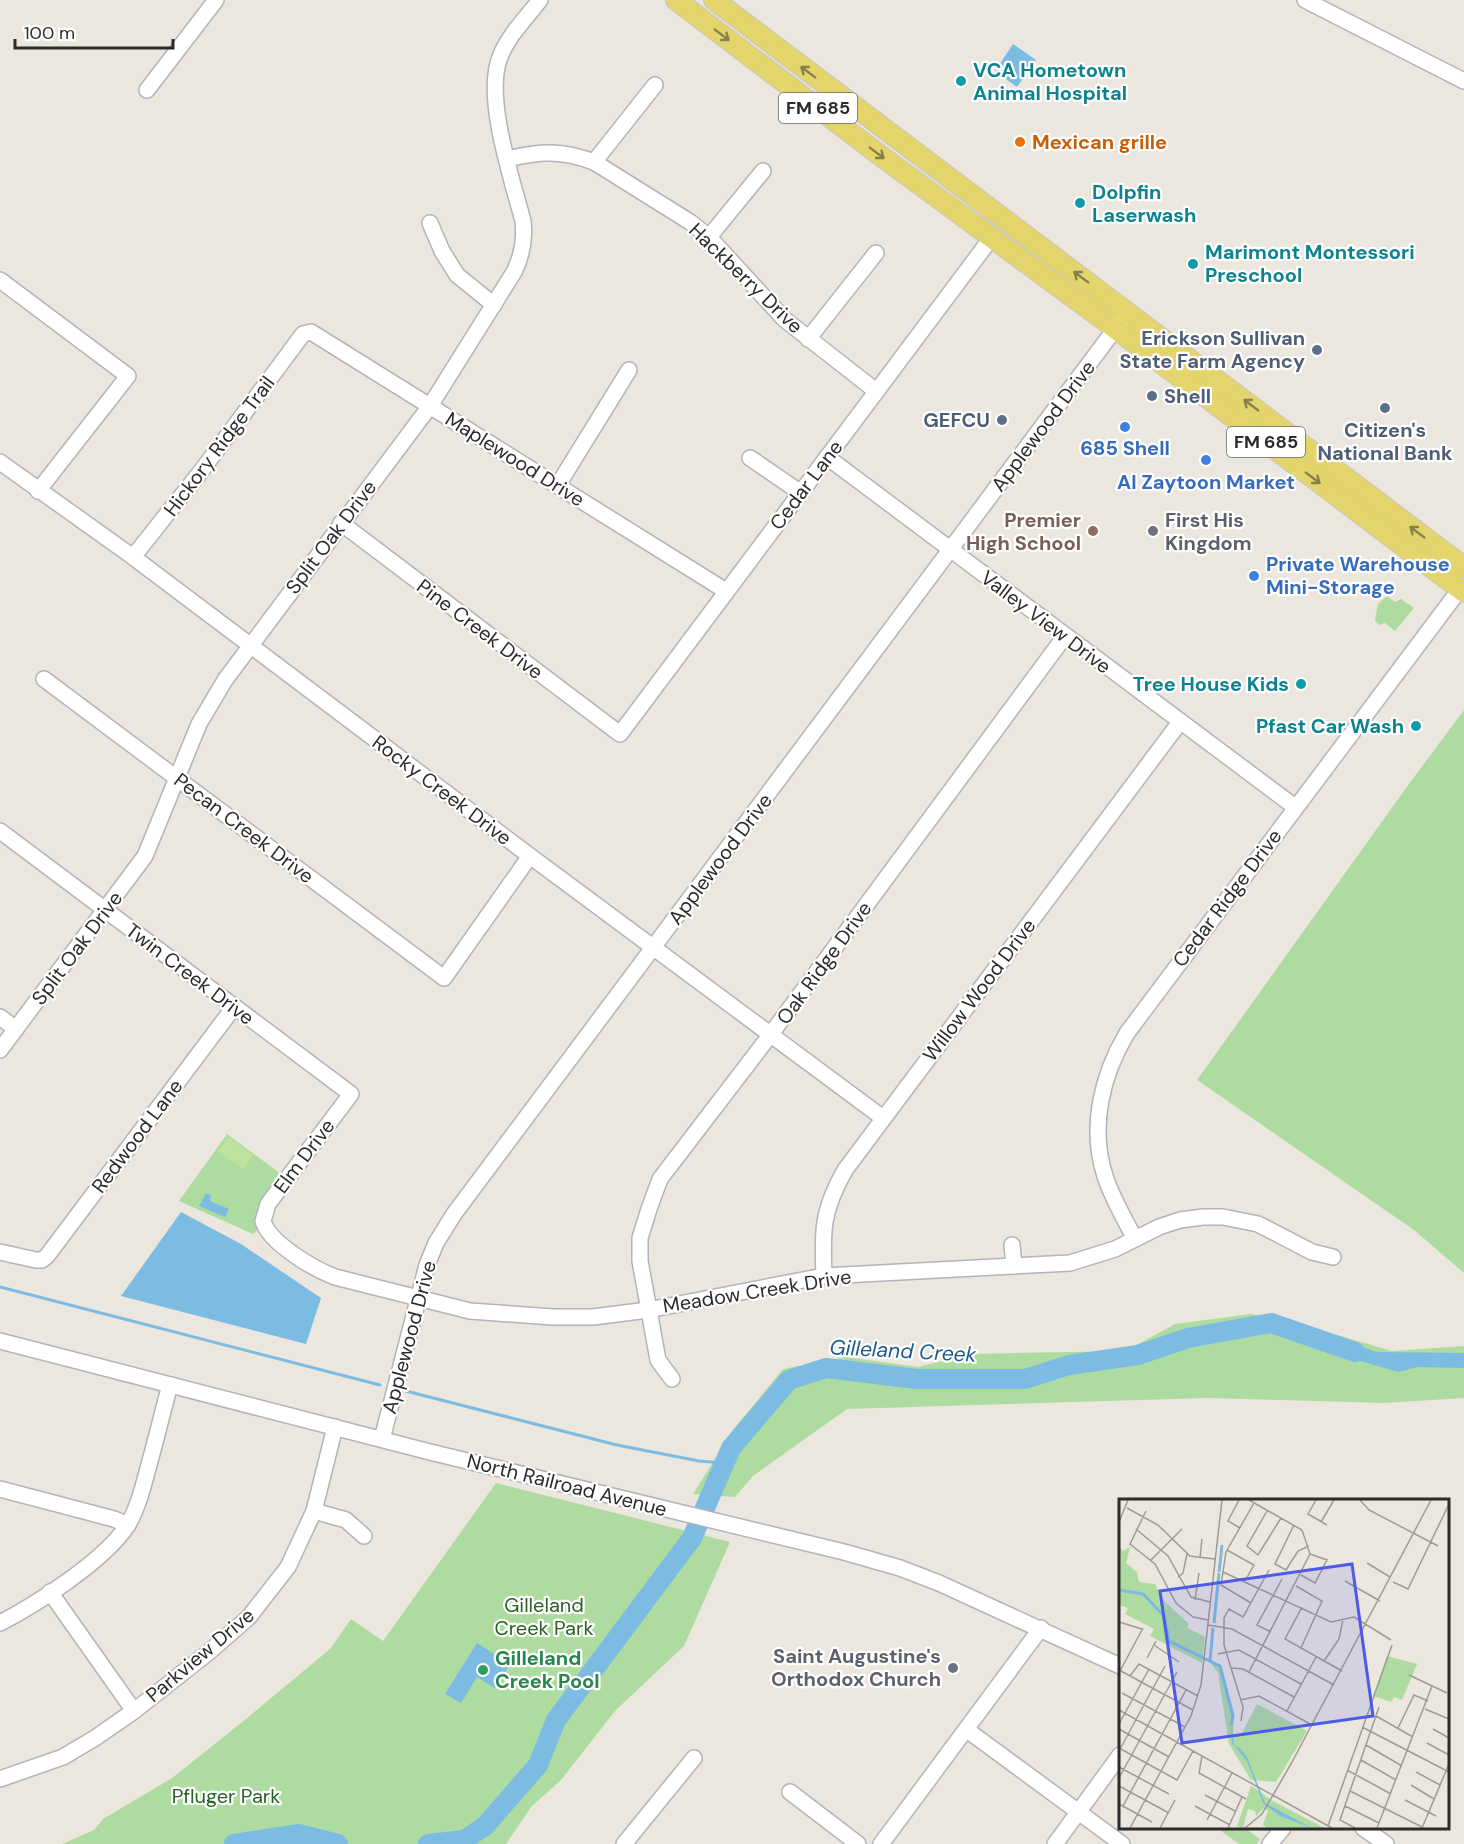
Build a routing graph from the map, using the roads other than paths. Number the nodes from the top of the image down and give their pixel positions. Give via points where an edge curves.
1 (216, 0) edge
2 (540, 0) edge
3 (676, 0) edge
4 (714, 0) edge
5 (1305, 0) edge
6 (1464, 81) edge
7 (655, 85) dead end
8 (147, 90) dead end
9 (507, 159) junction
10 (594, 162) junction
11 (763, 171) dead end
12 (430, 223) dead end
13 (709, 237) junction
14 (992, 237) junction
15 (876, 253) dead end
16 (0, 280) edge
17 (494, 305) junction
18 (1128, 312) junction
19 (1116, 329) junction
20 (303, 334) joint
21 (808, 339) junction
22 (629, 370) dead end
23 (876, 391) junction
24 (430, 406) junction
25 (827, 457) junction
26 (750, 458) dead end
27 (0, 462) edge
28 (558, 485) junction
29 (38, 491) junction
30 (801, 493) junction
31 (341, 524) junction
32 (951, 551) junction
33 (133, 557) junction
34 (1464, 567) edge
35 (726, 591) junction
36 (1462, 591) edge
37 (1065, 636) junction
38 (250, 645) junction
39 (44, 679) dead end
40 (1180, 722) junction
41 (620, 734) joint
42 (178, 779) junction
43 (1295, 807) junction
44 (0, 831) edge
45 (530, 856) junction
46 (105, 911) junction
47 (654, 947) junction
48 (234, 1007) junction
49 (0, 1017) edge
50 (16, 1029) junction
51 (771, 1034) junction
52 (0, 1050) edge
53 (351, 1094) joint
54 (883, 1118) junction
55 (263, 1221) joint
56 (1135, 1239) junction
57 (1012, 1245) dead end
58 (0, 1252) edge
59 (1333, 1257) dead end
60 (1014, 1266) junction
61 (824, 1276) junction
62 (417, 1299) junction
63 (648, 1310) junction
64 (0, 1341) edge
65 (672, 1378) dead end
66 (170, 1385) junction
67 (335, 1427) junction
68 (382, 1439) junction
69 (0, 1489) edge
70 (314, 1510) junction
71 (128, 1525) junction
72 (364, 1536) dead end
73 (50, 1592) junction
74 (0, 1623) edge
75 (1041, 1628) junction
76 (1119, 1666) edge
77 (134, 1711) junction
78 (967, 1730) junction
79 (1119, 1756) edge
80 (694, 1758) dead end
81 (0, 1779) edge
82 (790, 1792) dead end
83 (1079, 1812) junction
84 (1281, 1829) edge
85 (1366, 1829) edge
86 (624, 1844) edge
87 (858, 1844) edge
88 (881, 1844) edge
89 (1055, 1844) edge
90 (1122, 1844) edge
91 (1270, 1844) edge
92 (1386, 1844) edge

1 - 8 street
2 - 9 street, Split Oak Drive via 503,49 496,69 496,105
3 -> 14 main road, FM 685
18 -> 4 main road, FM 685
5 - 6 street
7 - 10 street
9 - 10 street, Hackberry Drive via 546,152
9 - 17 street, Split Oak Drive via 524,234 519,261
10 - 13 street, Hackberry Drive
11 - 13 street
12 - 17 street via 457,275
13 - 21 street, Hackberry Drive via 762,297
14 - 19 main road, FM 685
14 - 23 street, Cedar Lane
15 - 21 street
16 - 29 street via 128,376
17 - 24 street, Split Oak Drive
18 - 19 street, Applewood Drive
34 -> 18 main road, FM 685
19 - 32 street, Applewood Drive
19 -> 36 main road, FM 685
20 - 24 street, Maplewood Drive via 311,332
20 - 33 street, Hickory Ridge Trail
21 - 23 street, Hackberry Drive
22 - 28 street
23 - 25 street, Cedar Lane
24 - 28 street, Maplewood Drive
24 - 31 street, Split Oak Drive
25 - 30 street, Cedar Lane
25 - 32 street, Valley View Drive
26 - 30 street
27 - 29 street, Rocky Creek Drive
28 - 35 street, Maplewood Drive
29 - 33 street, Rocky Creek Drive
30 - 35 street, Cedar Lane
31 - 38 street, Split Oak Drive
31 - 41 street, Pine Creek Drive
32 - 37 street, Valley View Drive
32 - 47 street, Applewood Drive
33 - 38 street, Rocky Creek Drive
35 - 41 street, Cedar Lane
36 - 43 street, Cedar Ridge Drive
37 - 40 street, Valley View Drive
37 - 51 street, Oak Ridge Drive
38 - 42 street, Split Oak Drive via 210,703
38 - 45 street, Rocky Creek Drive
39 - 42 street, Pecan Creek Drive
40 - 43 street, Valley View Drive
40 - 54 street, Willow Wood Drive
42 - 45 street, Pecan Creek Drive via 444,978
42 - 46 street, Split Oak Drive via 145,856
43 - 56 street, Cedar Ridge Drive via 1127,1033 1109,1066 1102,1088 1098,1140 1114,1200
44 - 46 street, Twin Creek Drive
45 - 47 street, Rocky Creek Drive
46 - 48 street, Twin Creek Drive
46 - 50 street, Split Oak Drive
47 - 51 street, Rocky Creek Drive
47 - 62 street, Applewood Drive via 454,1214 436,1243
48 - 53 street, Twin Creek Drive
48 - 58 street, Redwood Lane via 47,1256 36,1260
49 - 50 street
50 - 52 street, Split Oak Drive
51 - 54 street, Rocky Creek Drive
51 - 63 street, Oak Ridge Drive via 660,1179 640,1238
53 - 55 street, Elm Drive via 268,1204
54 - 61 street, Willow Wood Drive via 834,1189 825,1216
55 - 62 street, Meadow Creek Drive via 270,1236 326,1274
56 - 59 street, Meadow Creek Drive via 1180,1220 1223,1217 1258,1224 1312,1252
56 - 60 street, Meadow Creek Drive via 1070,1263
57 - 60 street
60 - 61 street, Meadow Creek Drive
61 - 63 street, Meadow Creek Drive
62 - 63 street, Meadow Creek Drive via 470,1311 554,1317
62 - 68 street, Applewood Drive
63 - 65 street, Oak Ridge Drive via 658,1360
64 - 66 street, North Railroad Avenue
66 - 67 street, North Railroad Avenue
66 - 71 street
67 - 68 street, North Railroad Avenue
67 - 70 street, Parkview Drive
68 - 75 street, North Railroad Avenue via 900,1568
69 - 71 street
70 - 72 street via 346,1520
70 - 77 street, Parkview Drive via 288,1568 249,1617
71 - 73 street via 95,1560
73 - 74 street
73 - 77 street
75 - 76 street, North Railroad Avenue
75 - 78 street
77 - 81 street, Parkview Drive via 63,1757
78 - 83 street
78 - 88 street
79 - 83 street
80 - 86 street
82 - 87 street
83 - 89 street
83 - 90 street
84 - 91 street
85 - 92 street

